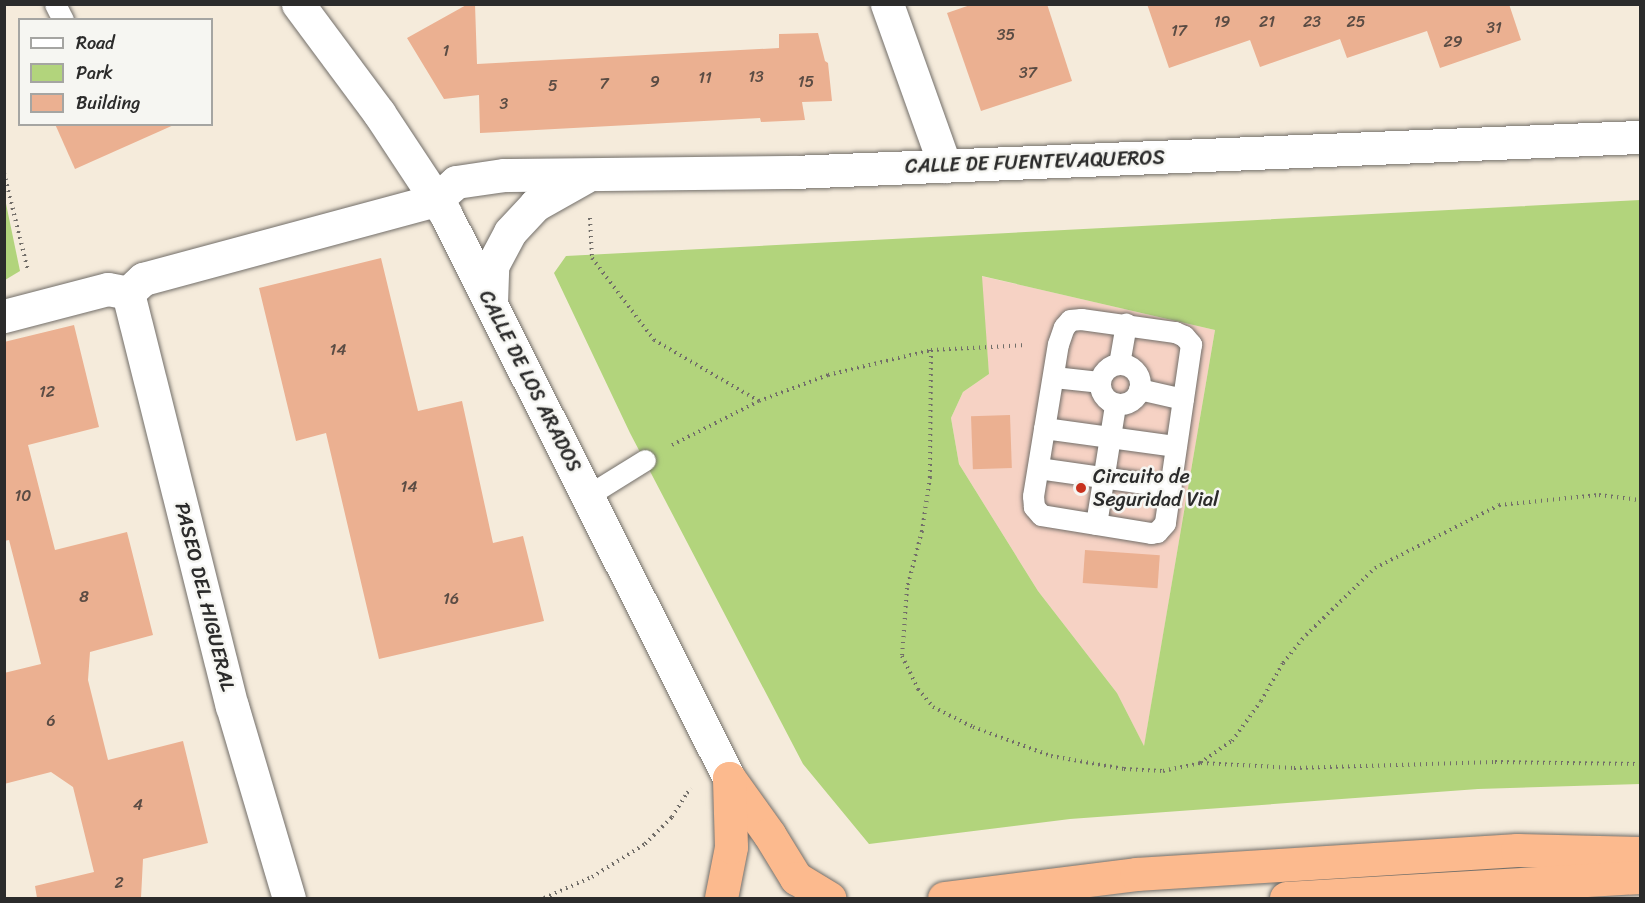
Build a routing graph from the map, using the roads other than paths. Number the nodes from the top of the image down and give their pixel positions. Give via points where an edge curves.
1 (55, 4) edge
2 (298, 4) edge
3 (887, 4) edge
4 (62, 18) edge
5 (1641, 137) edge
6 (945, 166) junction
7 (588, 176) junction
8 (436, 200) junction
9 (128, 293) junction
10 (490, 303) junction
11 (4, 316) edge
12 (1126, 324) junction
13 (1119, 364) junction
14 (1054, 376) junction
15 (1099, 382) junction
16 (1139, 389) junction
17 (1183, 399) junction
18 (1115, 405) junction
19 (1044, 428) junction
20 (1110, 437) junction
21 (1176, 446) junction
22 (645, 460) road end
23 (1038, 468) junction
24 (1104, 478) junction
25 (1171, 487) junction
26 (587, 496) junction
27 (1096, 524) junction
28 (727, 774) junction
29 (1641, 853) edge
30 (1641, 877) edge
31 (289, 898) edge
32 (721, 898) edge
33 (830, 898) edge
34 (944, 898) edge
35 (1286, 898) edge

1 - 4 lane
2 - 8 street, CALLE DE LOS ARADOS via 379,113
3 - 6 street
5 - 6 street, CALLE DE FUENTEVAQUEROS
6 - 7 street, CALLE DE FUENTEVAQUEROS
7 - 8 street, CALLE DE FUENTEVAQUEROS via 504,175 456,182
7 - 10 street via 535,205 510,232 492,266
8 - 9 street via 144,279
8 - 10 street, CALLE DE LOS ARADOS
9 - 11 street via 108,289
9 - 31 street, PASEO DEL HIGUERAL via 232,706
10 - 26 street, CALLE DE LOS ARADOS
12 - 13 lane
12 - 14 lane via 1070,320 1058,344
12 - 17 lane via 1175,332 1191,344
13 - 15 lane via 1106,369
13 - 16 lane via 1133,369
14 - 15 lane
14 - 19 lane
15 - 18 lane via 1103,397
16 - 17 lane
16 - 18 lane via 1135,399
17 - 21 lane
18 - 20 lane
19 - 20 lane
19 - 23 lane
20 - 21 lane
20 - 24 lane
21 - 25 lane
22 - 26 lane
23 - 24 lane
23 - 27 lane via 1033,496 1034,507 1041,515
24 - 25 lane
24 - 27 lane
25 - 27 lane via 1165,523 1157,532
26 - 28 street, CALLE DE LOS ARADOS
28 - 32 highway via 731,847
28 - 33 highway via 796,878
29 - 34 highway via 1517,850 1136,874
30 - 35 highway

